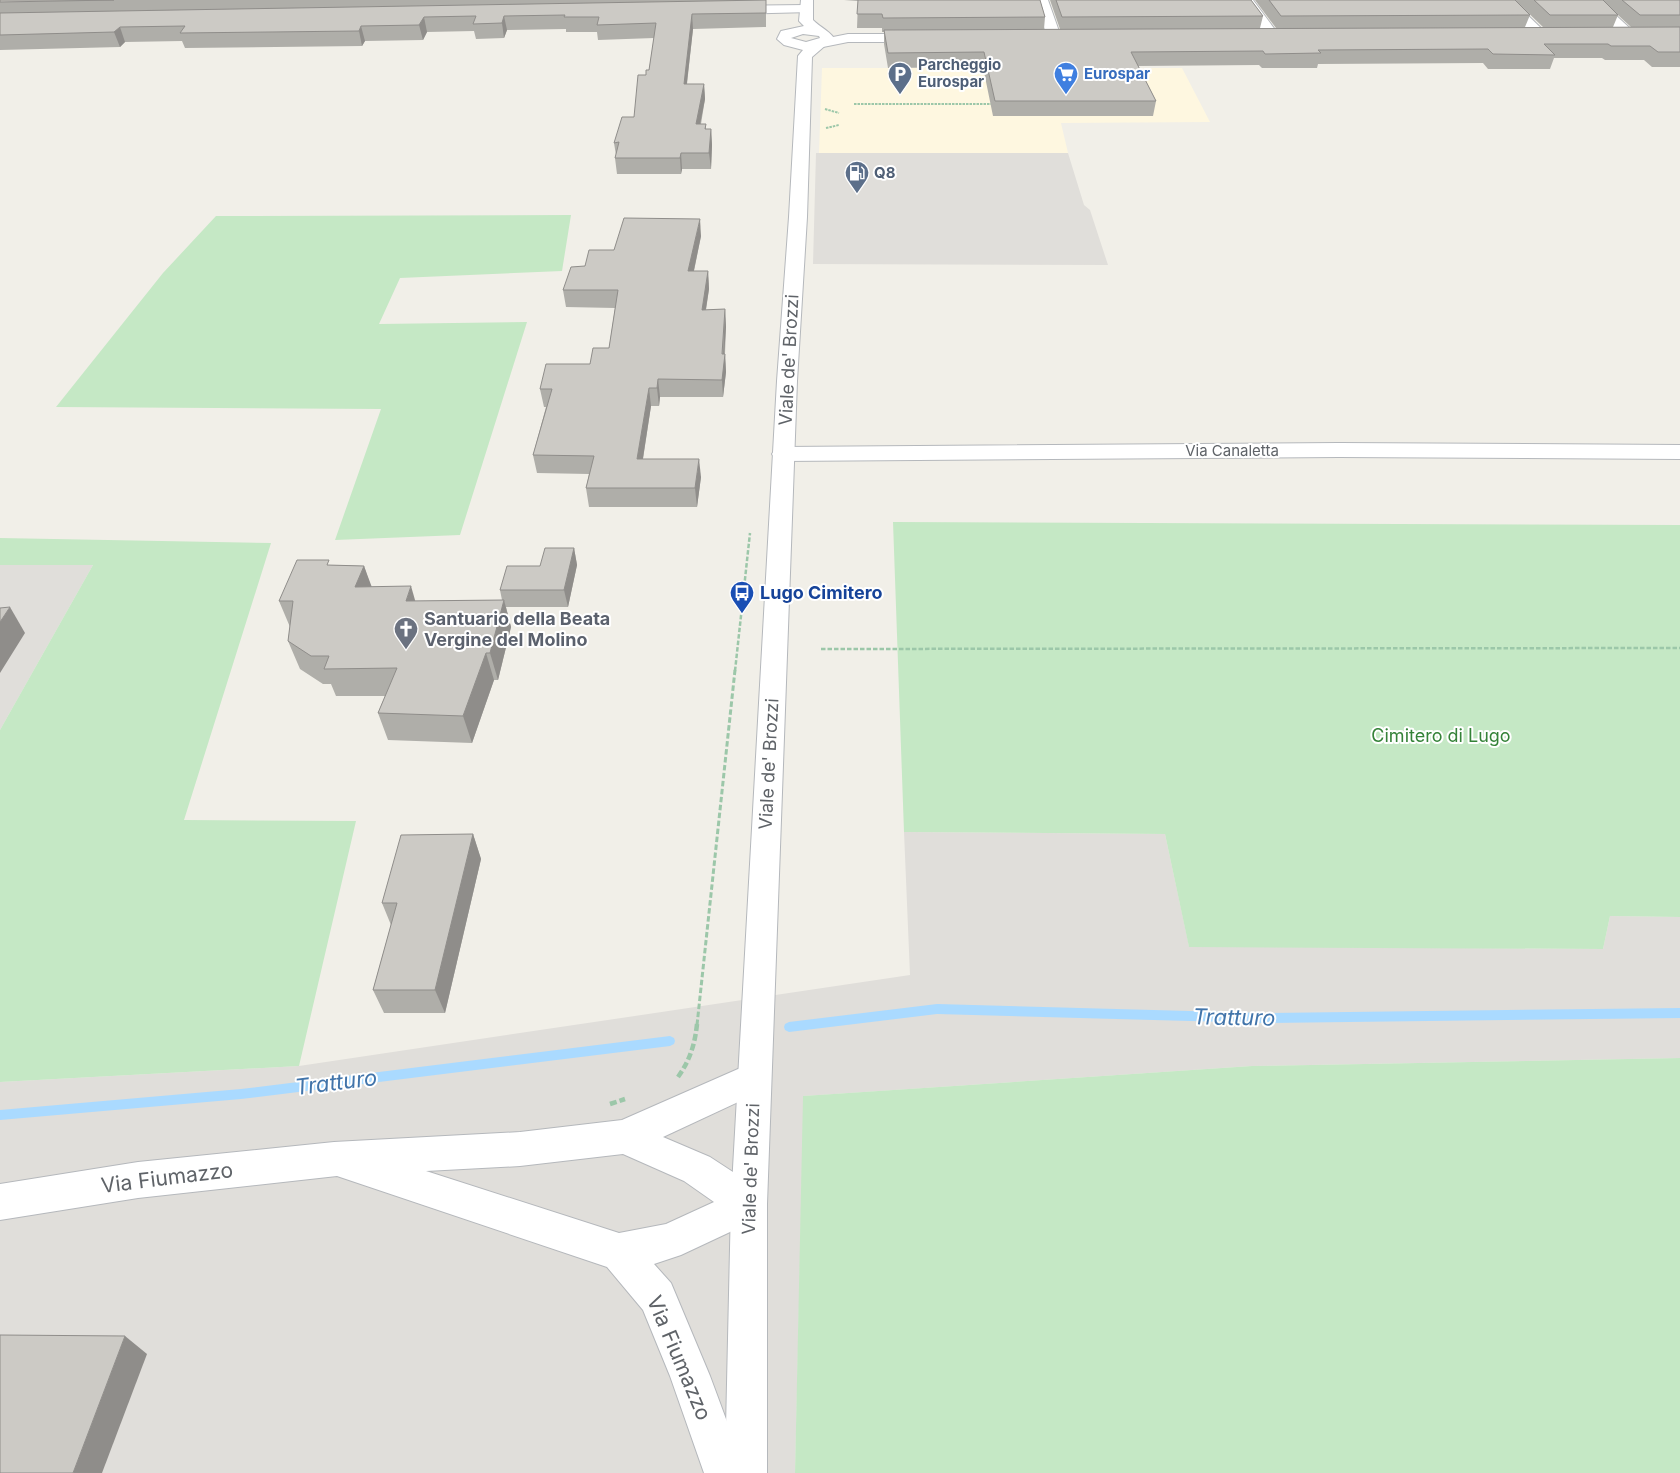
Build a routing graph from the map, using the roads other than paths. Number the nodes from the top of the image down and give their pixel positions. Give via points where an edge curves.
1 (1042, 0) edge
2 (1247, 0) edge
3 (1505, 0) edge
4 (1592, 0) edge
5 (710, 10) edge
6 (806, 10) edge
7 (1519, 34) edge
8 (1609, 35) edge
9 (1629, 35) junction
10 (1646, 35) edge
11 (1252, 36) edge
12 (1054, 37) edge
13 (936, 38) edge
14 (809, 41) junction
15 (1680, 452) edge
16 (783, 454) junction
17 (754, 1078) junction
18 (624, 1137) junction
19 (334, 1159) junction
20 (0, 1202) edge
21 (749, 1204) junction
22 (619, 1252) junction
23 (724, 1473) edge
24 (746, 1473) edge

1 - 12 street
2 - 11 street via 1277,36
3 - 7 street via 1544,34
4 - 9 street
5 - 6 street
6 - 14 street
6 - 14 street
8 - 9 street
9 - 10 street
13 - 14 street
14 - 16 street, Viale de' Brozzi
15 - 16 street, Via Canaletta via 1329,450
16 - 17 street, Viale de' Brozzi
17 - 18 street, Via Fiumazzo
17 - 21 street, Viale de' Brozzi
18 - 19 street, Via Fiumazzo via 520,1149
18 - 21 street via 697,1169
19 - 20 street, Via Fiumazzo via 138,1180
19 - 22 street, Via Fiumazzo
21 - 22 street, Via Fiumazzo via 668,1242
21 - 24 street, Viale de' Brozzi
22 - 23 street, Via Fiumazzo via 657,1297 690,1376

